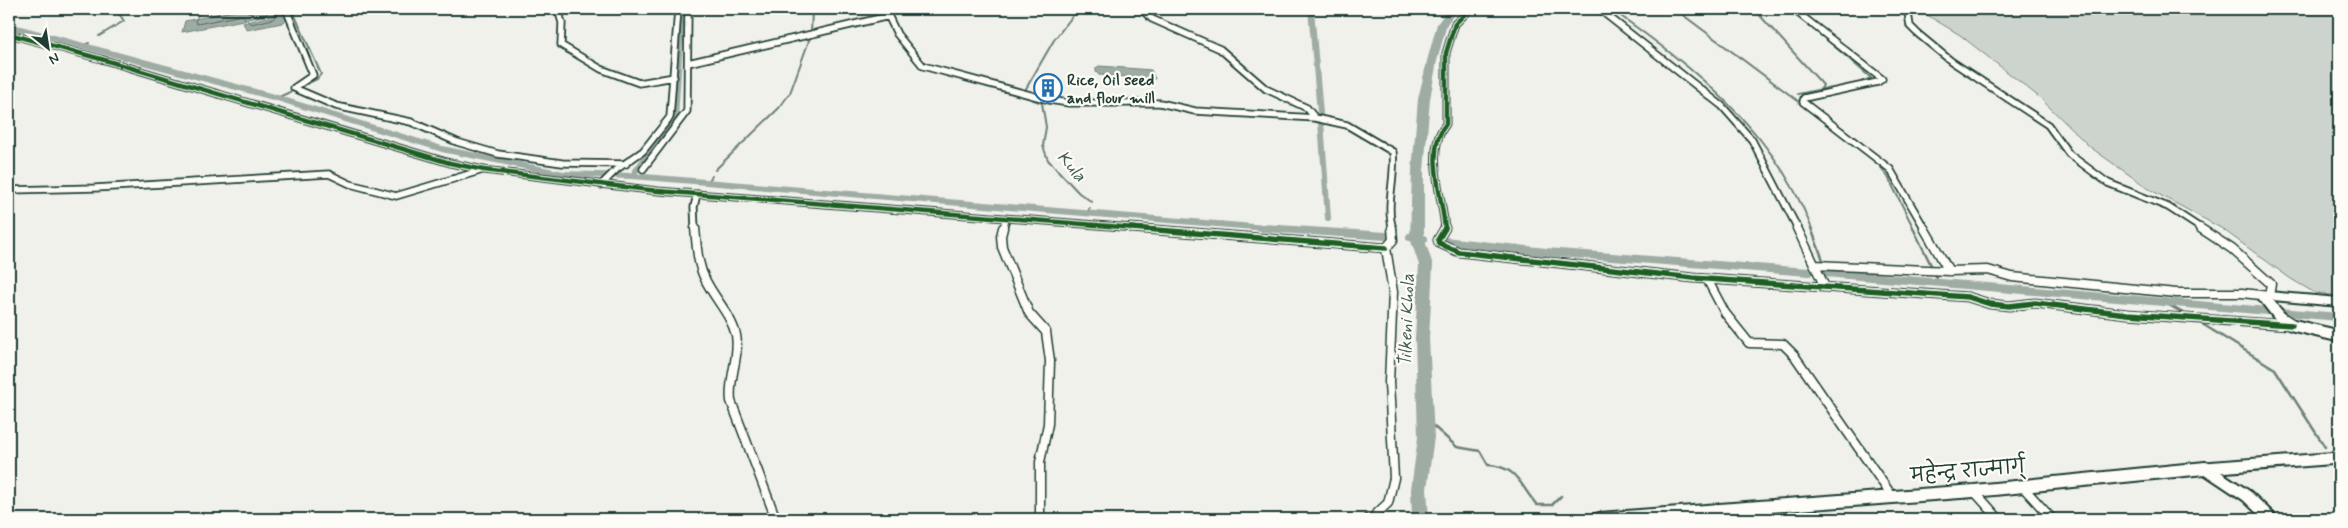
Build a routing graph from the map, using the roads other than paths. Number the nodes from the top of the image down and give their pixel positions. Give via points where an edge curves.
1 (286, 9) edge
2 (558, 9) edge
3 (678, 9) edge
4 (688, 9) edge
5 (885, 9) edge
6 (1141, 9) edge
7 (1470, 9) edge
8 (1599, 9) edge
9 (1793, 9) edge
10 (1900, 9) edge
11 (889, 16) junction
12 (9, 34) edge
13 (688, 63) junction
14 (674, 77) junction
15 (1315, 118) junction
16 (626, 164) junction
17 (643, 169) dead end
18 (484, 170) junction
19 (601, 185) junction
20 (9, 190) edge
21 (697, 194) junction
22 (1006, 218) junction
23 (1386, 248) junction
24 (1815, 265) junction
25 (1949, 271) junction
26 (1707, 279) junction
27 (1824, 285) junction
28 (2270, 301) junction
29 (2339, 302) edge
30 (2286, 322) junction
31 (2339, 336) edge
32 (2339, 458) edge
33 (2204, 468) junction
34 (2022, 486) junction
35 (1974, 491) junction
36 (1892, 496) junction
37 (776, 519) edge
38 (1040, 519) edge
39 (1367, 519) edge
40 (1599, 519) edge
41 (1999, 519) edge
42 (2052, 519) edge
43 (2271, 519) edge

1 - 16 street via 313,75 294,88 338,106 413,123 483,149 552,162
2 - 14 street via 562,23 561,45 601,69 640,83
3 - 14 street
4 - 13 street
5 - 11 street
6 - 15 street via 1152,19 1220,49 1266,89 1307,108
7 - 26 street via 1455,24 1446,53 1446,124 1438,132 1434,153 1445,230 1439,244 1458,252
8 - 24 street via 1694,82 1722,106 1752,140
9 - 25 street via 1880,76 1882,80 1878,82 1811,96 1804,98 1803,102 1890,169
10 - 28 street via 1908,13 1910,26 1917,34 1951,61 2048,125 2069,154 2108,183 2168,207 2232,249 2271,284
11 - 13 street
11 - 15 street via 897,34 923,66 1049,100 1151,103 1196,110
12 - 18 street via 450,163
13 - 17 street via 687,111
14 - 16 street via 670,118 643,151
15 - 23 street via 1331,119 1352,127 1393,152 1395,168 1389,218 1394,233
16 - 19 street
18 - 19 street
18 - 20 street via 396,196 350,184 330,174
19 - 21 street
21 - 22 street
21 - 37 street via 692,208 696,256 704,278 736,336 731,400
22 - 23 street
22 - 38 street via 1001,236 1002,248 1029,314 1046,332 1050,361 1048,424 1040,462
23 - 39 street via 1393,292 1389,382 1394,478 1388,503
24 - 25 street
24 - 27 street
25 - 28 street via 1988,270 2012,277 2176,293 2242,293
26 - 27 street
26 - 36 street via 1732,324 1749,343 1783,344 1794,354
27 - 30 street via 1968,297 1990,304 2035,303 2127,314
28 - 29 highway
28 - 30 highway
30 - 31 main road
32 - 33 main road, महेन्द्र राज्मार्ग्
33 - 34 highway, महेन्द्र राज्मार्ग्
33 - 43 main road via 2247,496
34 - 35 highway, महेन्द्र राज्मार्ग्
34 - 42 street
35 - 36 highway, महेन्द्र राज्मार्ग्
35 - 41 street
36 - 40 highway, महेन्द्र राज्मार्ग्

